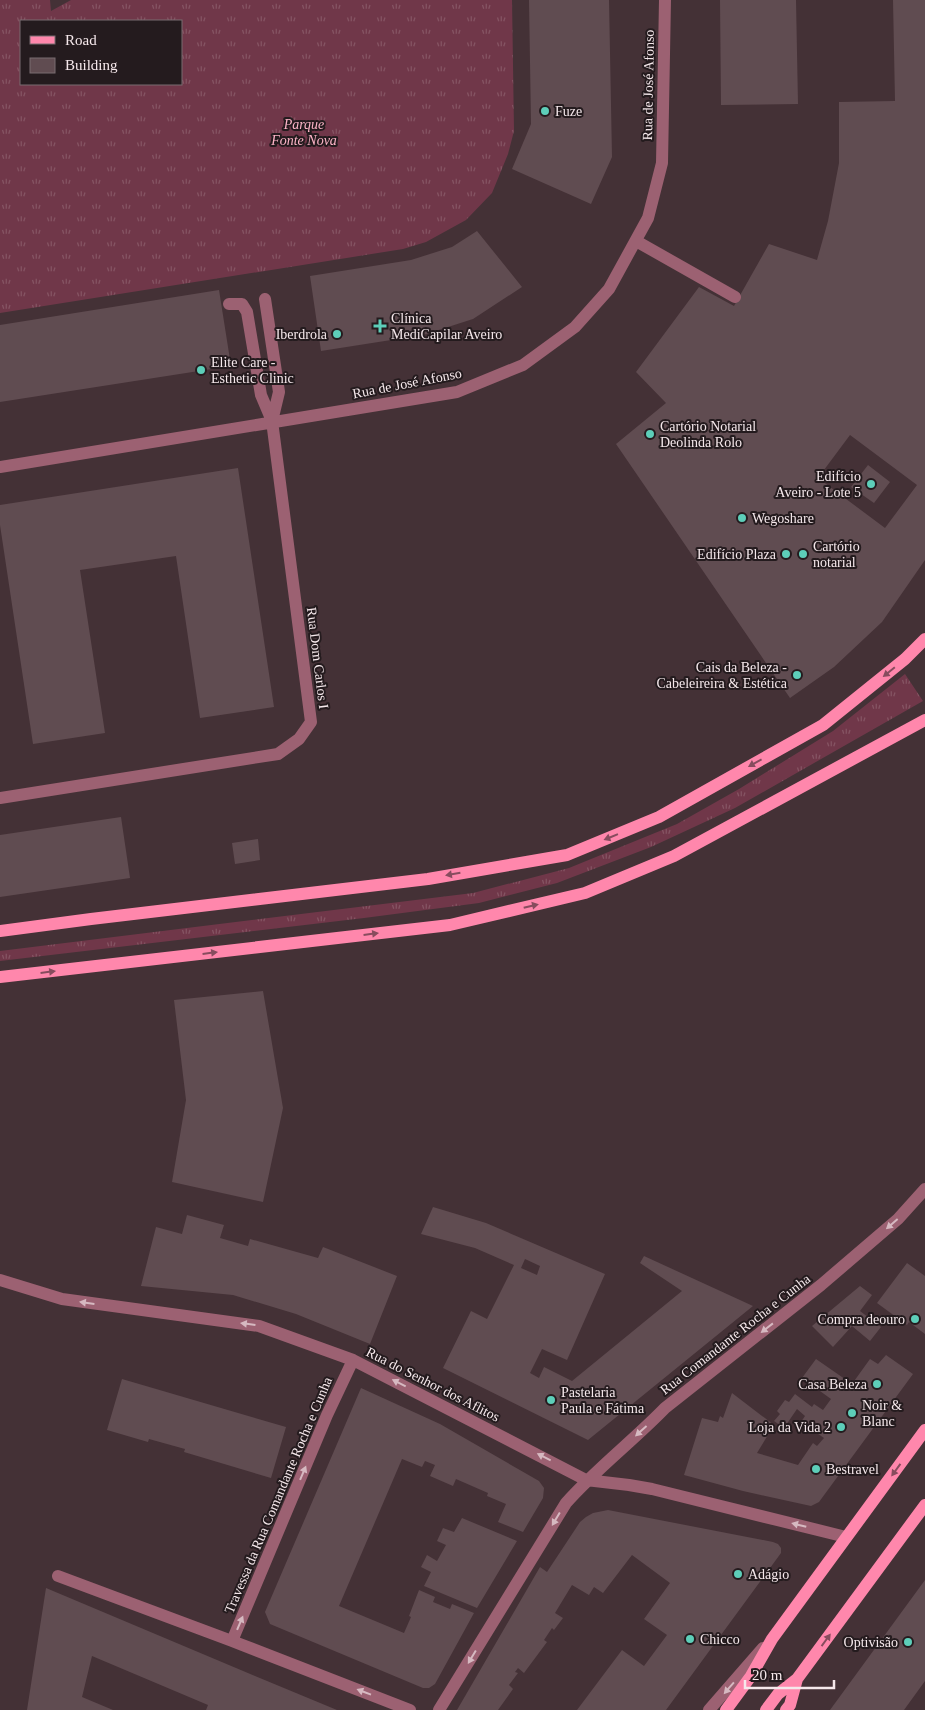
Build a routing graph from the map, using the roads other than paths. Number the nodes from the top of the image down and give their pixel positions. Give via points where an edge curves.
1 (665, 0) edge
2 (636, 241) junction
3 (735, 297) dead end
4 (265, 299) dead end
5 (229, 304) dead end
6 (272, 422) junction
7 (0, 467) edge
8 (925, 639) edge
9 (925, 720) edge
10 (0, 798) edge
11 (0, 931) edge
12 (0, 977) edge
13 (925, 1189) edge
14 (0, 1280) edge
15 (353, 1360) junction
16 (925, 1430) edge
17 (586, 1480) junction
18 (925, 1505) edge
19 (846, 1538) junction
20 (58, 1576) dead end
21 (772, 1639) junction
22 (232, 1641) junction
23 (797, 1679) junction
24 (410, 1710) edge
25 (439, 1710) edge
26 (709, 1710) edge
27 (726, 1710) edge
28 (766, 1710) edge
29 (786, 1710) edge

1 - 2 street, Rua de José Afonso via 662,163 648,218
2 - 3 street
2 - 6 street, Rua de José Afonso via 609,290 575,327 523,365 457,392
4 - 6 street via 279,392
5 - 6 street via 242,304 248,312 261,395
6 - 7 street, Rua de José Afonso
6 - 10 street, Rua Dom Carlos I via 311,722 299,739 278,754
8 -> 11 main road via 823,725 659,817 567,855 428,879
12 -> 9 main road via 450,924 585,893 674,856
13 -> 17 street, Rua Comandante Rocha e Cunha via 898,1219 822,1285 665,1408
15 -> 14 street, Rua do Senhor dos Aflitos via 259,1326 62,1299
17 -> 15 street, Rua do Senhor dos Aflitos
22 -> 15 street, Travessa da Rua Comandante Rocha e Cunha
16 -> 19 main road
19 -> 17 street, Rua do Senhor dos Aflitos via 652,1489
17 -> 25 street, Rua Comandante Rocha e Cunha via 566,1503
23 -> 18 main road
19 - 21 main road
20 - 22 street
21 -> 26 street
21 - 27 main road
24 -> 22 street
23 - 28 main road via 778,1694
23 - 29 main road

